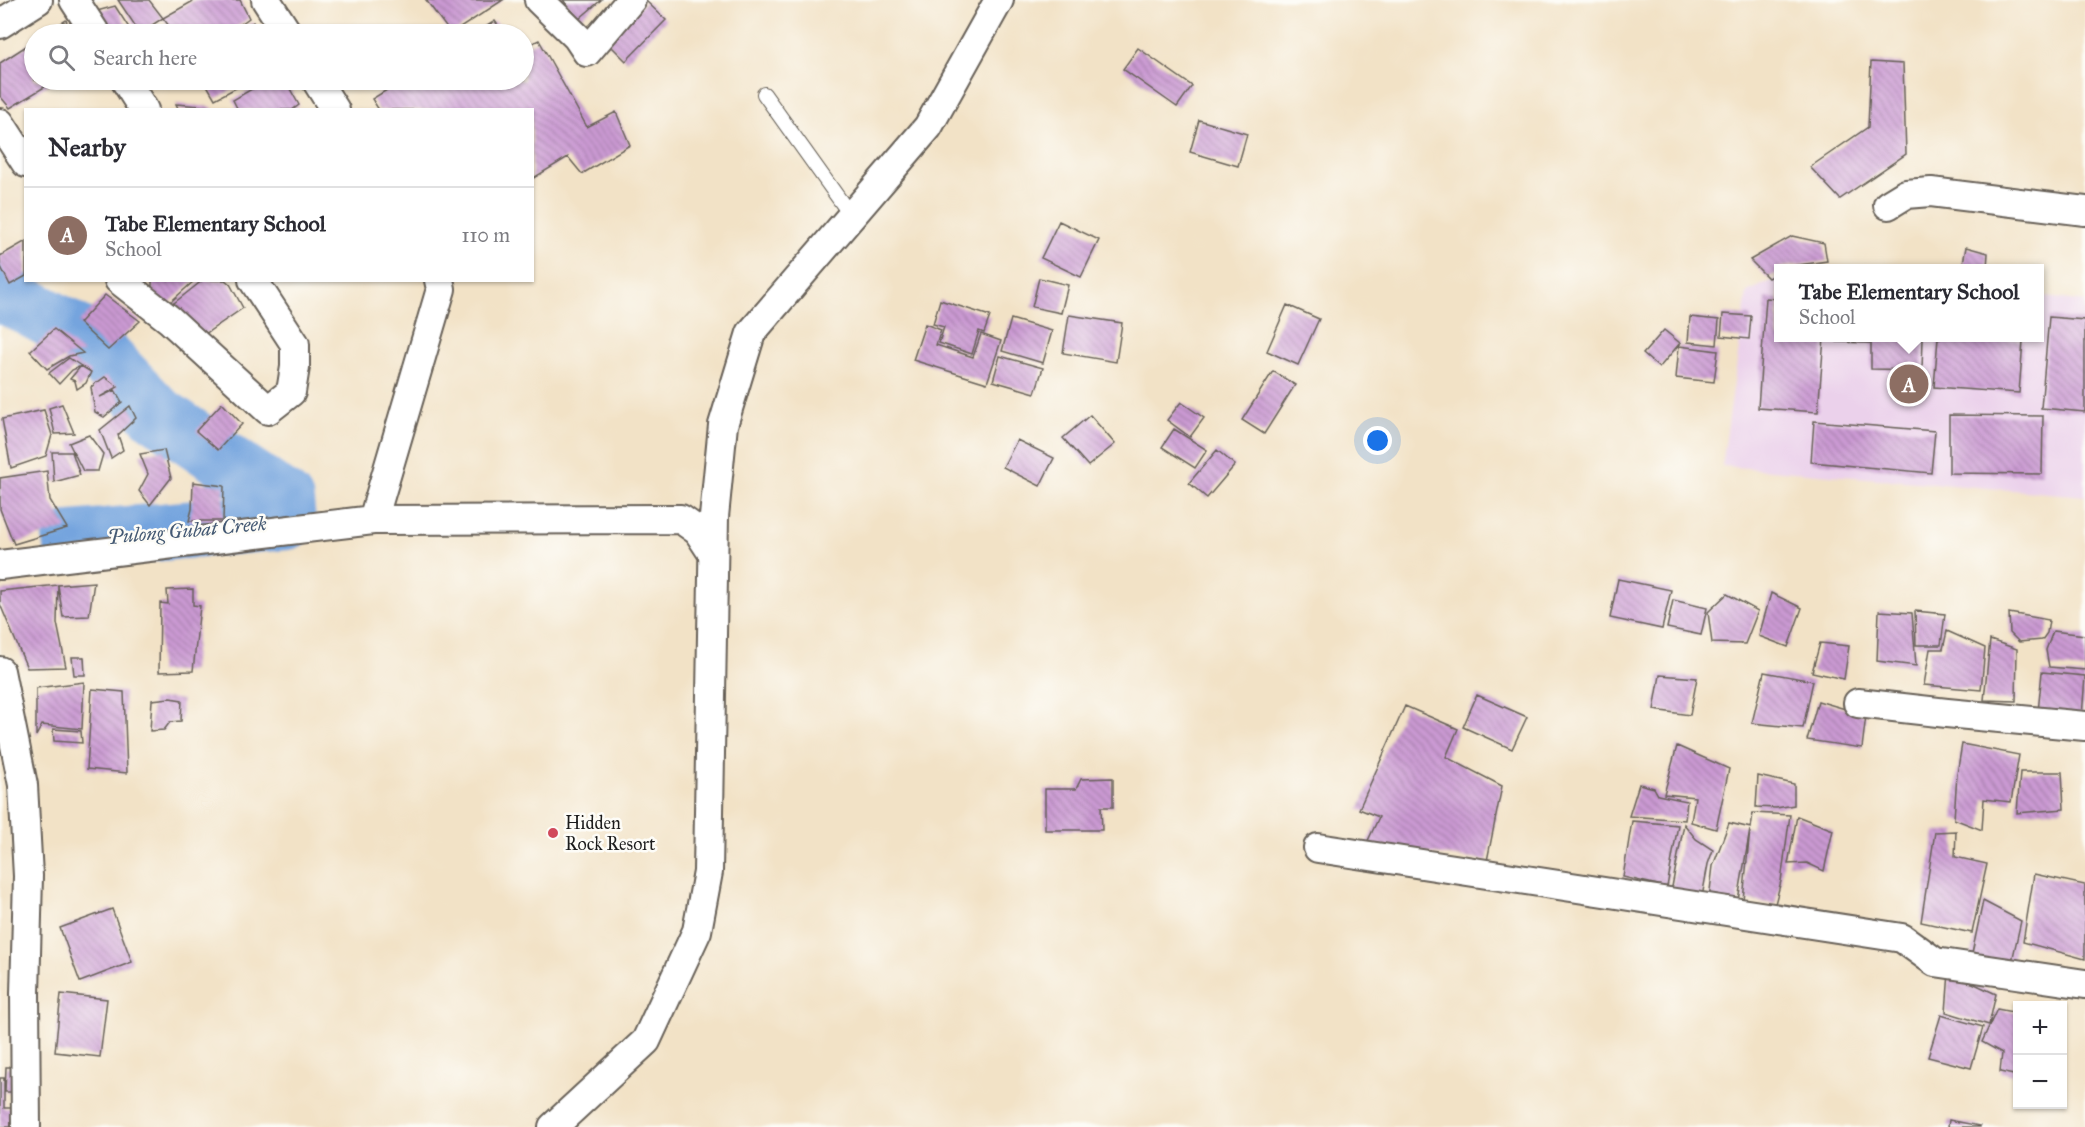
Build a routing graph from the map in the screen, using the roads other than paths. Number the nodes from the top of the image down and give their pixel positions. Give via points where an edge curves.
1 (38, 0) edge
2 (74, 0) edge
3 (539, 0) edge
4 (631, 0) edge
5 (999, 0) edge
6 (275, 3) edge
7 (0, 24) edge
8 (90, 24) edge
9 (284, 24) edge
10 (131, 90) edge
11 (322, 90) edge
12 (764, 94) dead end
13 (143, 108) edge
14 (334, 108) edge
15 (0, 123) edge
16 (24, 160) edge
17 (1888, 205) dead end
18 (2085, 211) edge
19 (852, 216) junction
20 (122, 282) edge
21 (254, 282) edge
22 (439, 282) edge
23 (373, 520) junction
24 (713, 554) junction
25 (0, 565) edge
26 (0, 671) edge
27 (1858, 703) dead end
28 (2085, 726) edge
29 (1318, 848) dead end
30 (2085, 984) edge
31 (26, 1127) edge
32 (553, 1127) edge

1 - 7 street
2 - 8 street
3 - 4 street via 587,52
5 - 19 street via 928,127
6 - 9 street
10 - 13 street
11 - 14 street
12 - 19 lane
15 - 16 street
17 - 18 street via 1906,194 1931,192
19 - 24 street via 751,333 723,425
20 - 21 street via 170,320 268,410 291,392 295,344
22 - 23 street via 441,289
23 - 24 street via 681,519 698,531
23 - 25 street
24 - 32 street via 708,872 698,931 646,1041
26 - 31 street via 24,796 28,876
27 - 28 street
29 - 30 street via 1902,938 1935,962

